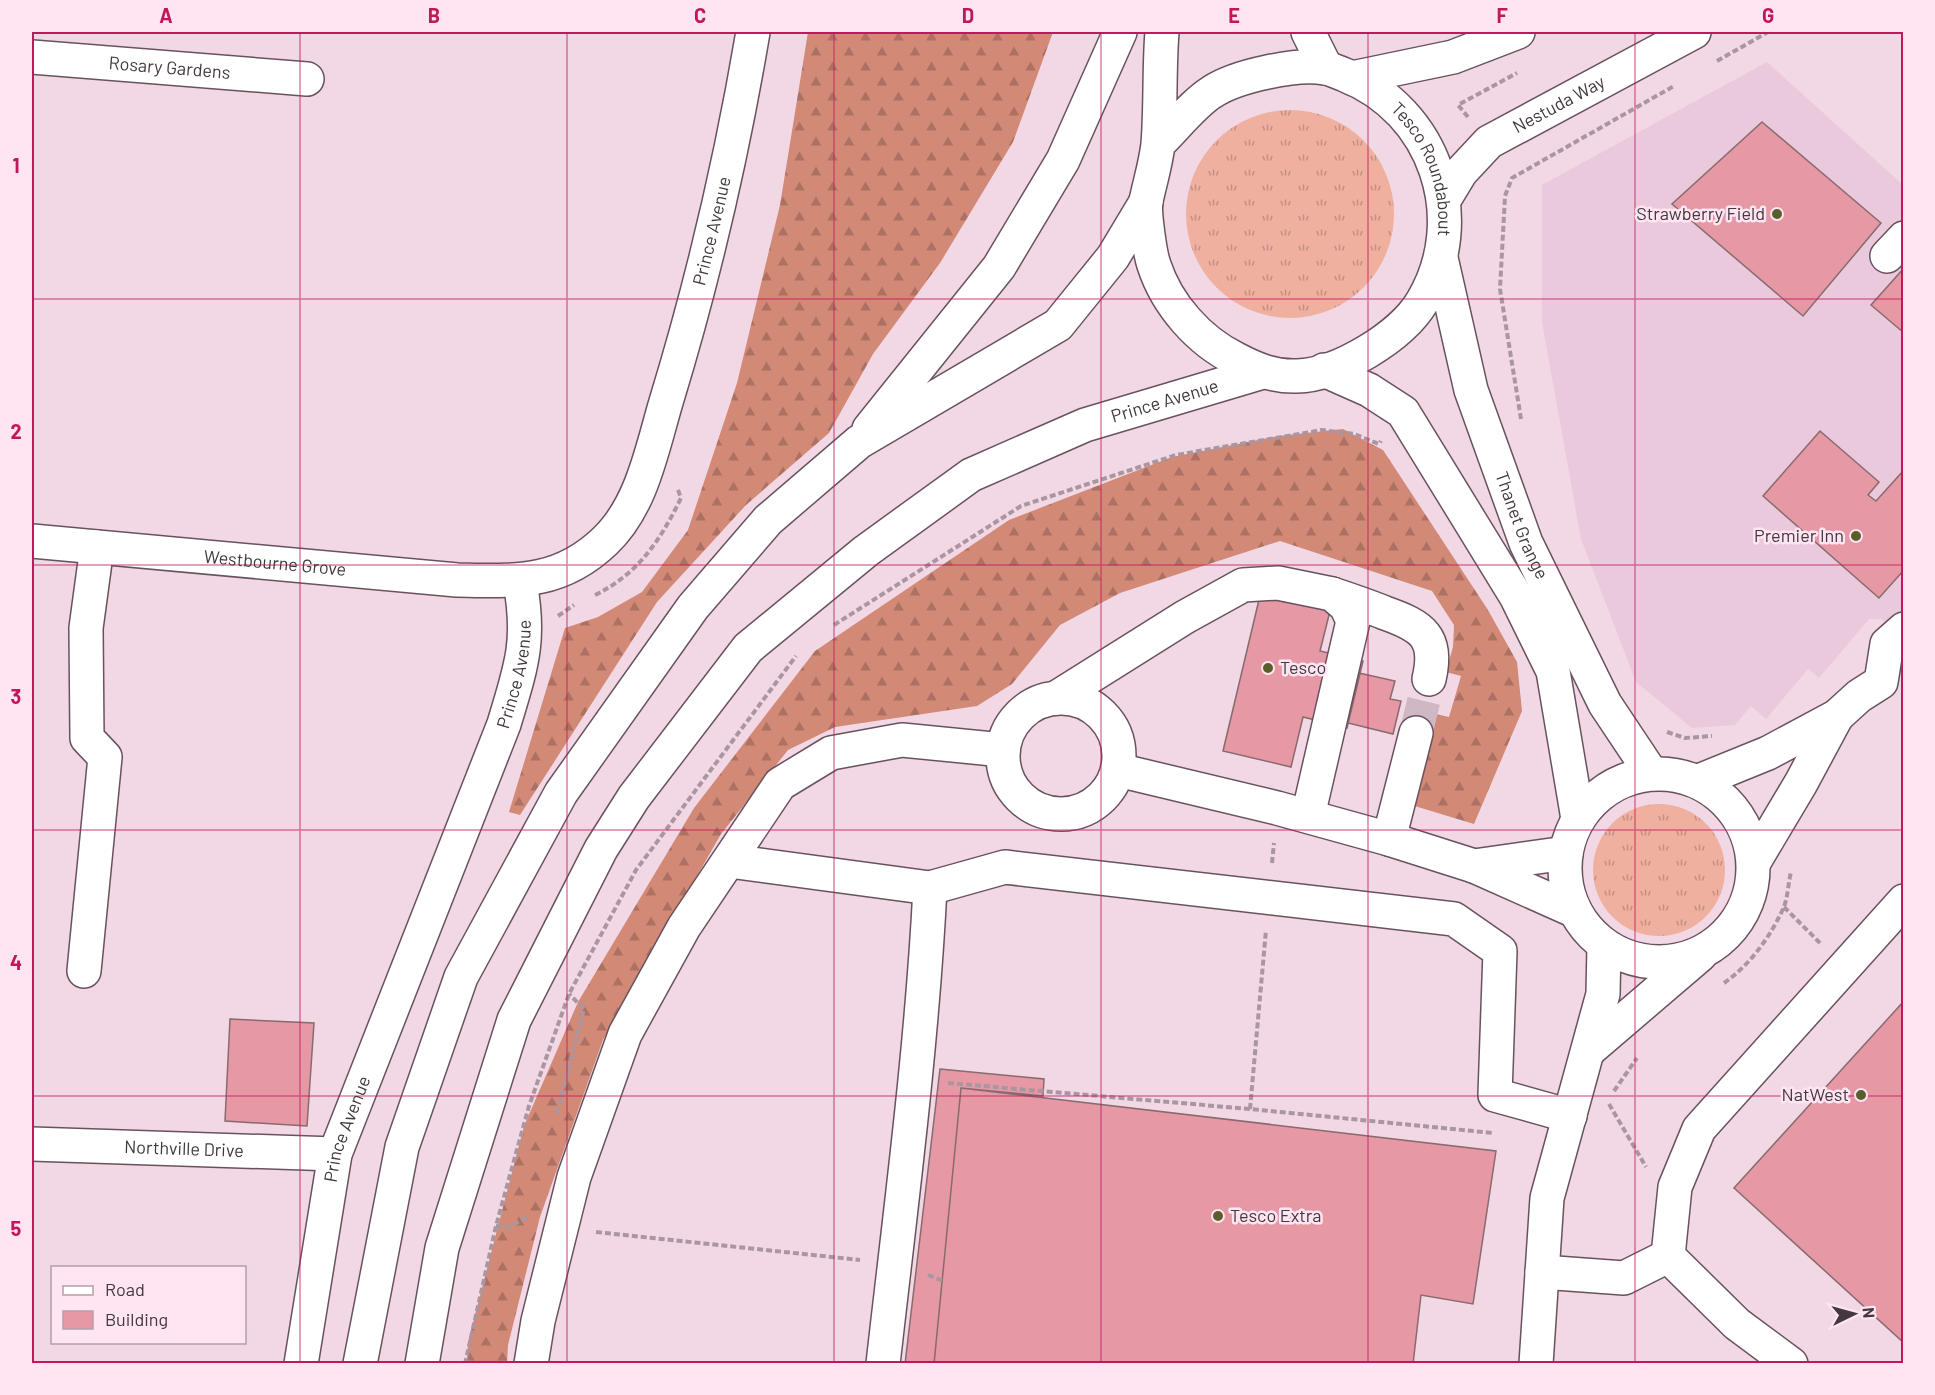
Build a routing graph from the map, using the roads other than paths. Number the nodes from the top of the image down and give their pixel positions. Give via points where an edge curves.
1 (753, 32) edge
2 (1120, 32) edge
3 (1162, 32) edge
4 (1308, 32) edge
5 (1518, 32) edge
6 (1694, 32) edge
7 (32, 57) edge
8 (1339, 73) junction
9 (308, 79) dead end
10 (1158, 144) junction
11 (1444, 200) junction
12 (1146, 202) junction
13 (1441, 258) junction
14 (1324, 370) junction
15 (1263, 372) junction
16 (859, 442) junction
17 (32, 541) edge
18 (97, 546) junction
19 (520, 582) junction
20 (1332, 594) junction
21 (1904, 629) edge
22 (1429, 679) tunnel mouth
23 (1892, 682) edge
24 (1056, 698) junction
25 (1837, 717) junction
26 (1416, 733) tunnel mouth
27 (1003, 750) junction
28 (1119, 771) junction
29 (1651, 773) junction
30 (1699, 782) junction
31 (1308, 816) junction
32 (1578, 819) junction
33 (1389, 839) junction
34 (1566, 852) junction
35 (729, 861) junction
36 (1754, 862) junction
37 (1474, 866) junction
38 (930, 888) junction
39 (1904, 901) edge
40 (1575, 911) junction
41 (1604, 945) junction
42 (1706, 950) junction
43 (84, 971) dead end
44 (1589, 1050) junction
45 (1570, 1116) junction
46 (32, 1144) edge
47 (335, 1154) junction
48 (1668, 1256) junction
49 (1542, 1272) junction
50 (301, 1364) edge
51 (360, 1364) edge
52 (422, 1364) edge
53 (531, 1364) edge
54 (884, 1364) edge
55 (1536, 1364) edge
56 (1791, 1364) edge

1 - 19 main road, Prince Avenue via 716,218 687,332 631,507 606,540 582,559 552,574
2 - 16 main road via 1063,160 999,267
3 - 10 main road, Tesco Roundabout
4 - 8 main road
5 - 8 main road via 1453,57
6 - 11 main road, Nestuda Way via 1489,142 1461,172
7 - 9 main road, Rosary Gardens
8 - 10 main road via 1287,68 1211,92
8 - 11 main road, Tesco Roundabout via 1396,106 1416,129 1433,157
10 - 12 main road, Tesco Roundabout
11 - 13 main road, Tesco Roundabout
12 - 15 main road, Tesco Roundabout via 1154,264 1180,315 1218,351
12 - 16 main road via 1113,257 1058,325
13 - 14 main road, Tesco Roundabout via 1422,303 1391,336 1361,356
13 - 29 main road, Thanet Grange via 1471,390 1526,543 1605,704
14 - 15 main road, Tesco Roundabout via 1298,376
14 - 32 main road, Thanet Grange via 1369,390 1402,412 1516,596 1553,672
15 - 52 main road, Prince Avenue via 1085,425 970,475 866,551 748,648 633,797 601,849 514,1020 442,1248
16 - 51 main road via 768,520 693,607 561,793 461,976 402,1147
17 - 18 main road, Westbourne Grove
18 - 19 main road, Westbourne Grove via 457,580
18 - 43 main road via 86,628 87,738 105,757
19 - 47 main road, Prince Avenue via 527,627 524,656 504,724
20 - 22 main road via 1416,624 1427,636 1432,651
20 - 24 main road via 1278,583 1243,585
20 - 31 main road via 1346,606 1353,621
21 - 23 main road via 1887,645
23 - 25 main road via 1859,696
24 - 27 main road via 1027,709 1007,734
24 - 28 main road via 1083,703 1106,718 1116,734
25 - 30 main road via 1768,753
25 - 36 main road
26 - 33 main road
27 - 28 main road via 1004,770 1012,788 1025,802 1051,814 1081,812 1098,803 1111,789
27 - 35 main road via 902,740 831,753 780,784
28 - 31 main road
29 - 30 main road via 1676,774
29 - 32 main road via 1612,786 1593,800
30 - 36 main road via 1721,796 1739,816
31 - 33 main road
32 - 34 main road
33 - 37 main road
34 - 37 main road
34 - 40 main road via 1566,882
35 - 38 main road
35 - 53 main road via 684,927 625,1034 574,1177
36 - 42 main road via 1752,888 1742,914 1727,934
37 - 40 main road
38 - 45 main road via 1005,867 1454,918 1500,951 1495,1095
38 - 54 main road
39 - 48 main road via 1699,1129 1675,1187
40 - 41 main road
41 - 42 main road via 1647,962 1678,961
41 - 44 main road via 1604,994
42 - 44 main road
44 - 45 main road
45 - 49 main road via 1547,1198
46 - 47 main road, Northville Drive
47 - 50 main road, Prince Avenue
48 - 49 main road via 1624,1278
48 - 56 main road via 1737,1324
49 - 55 main road

